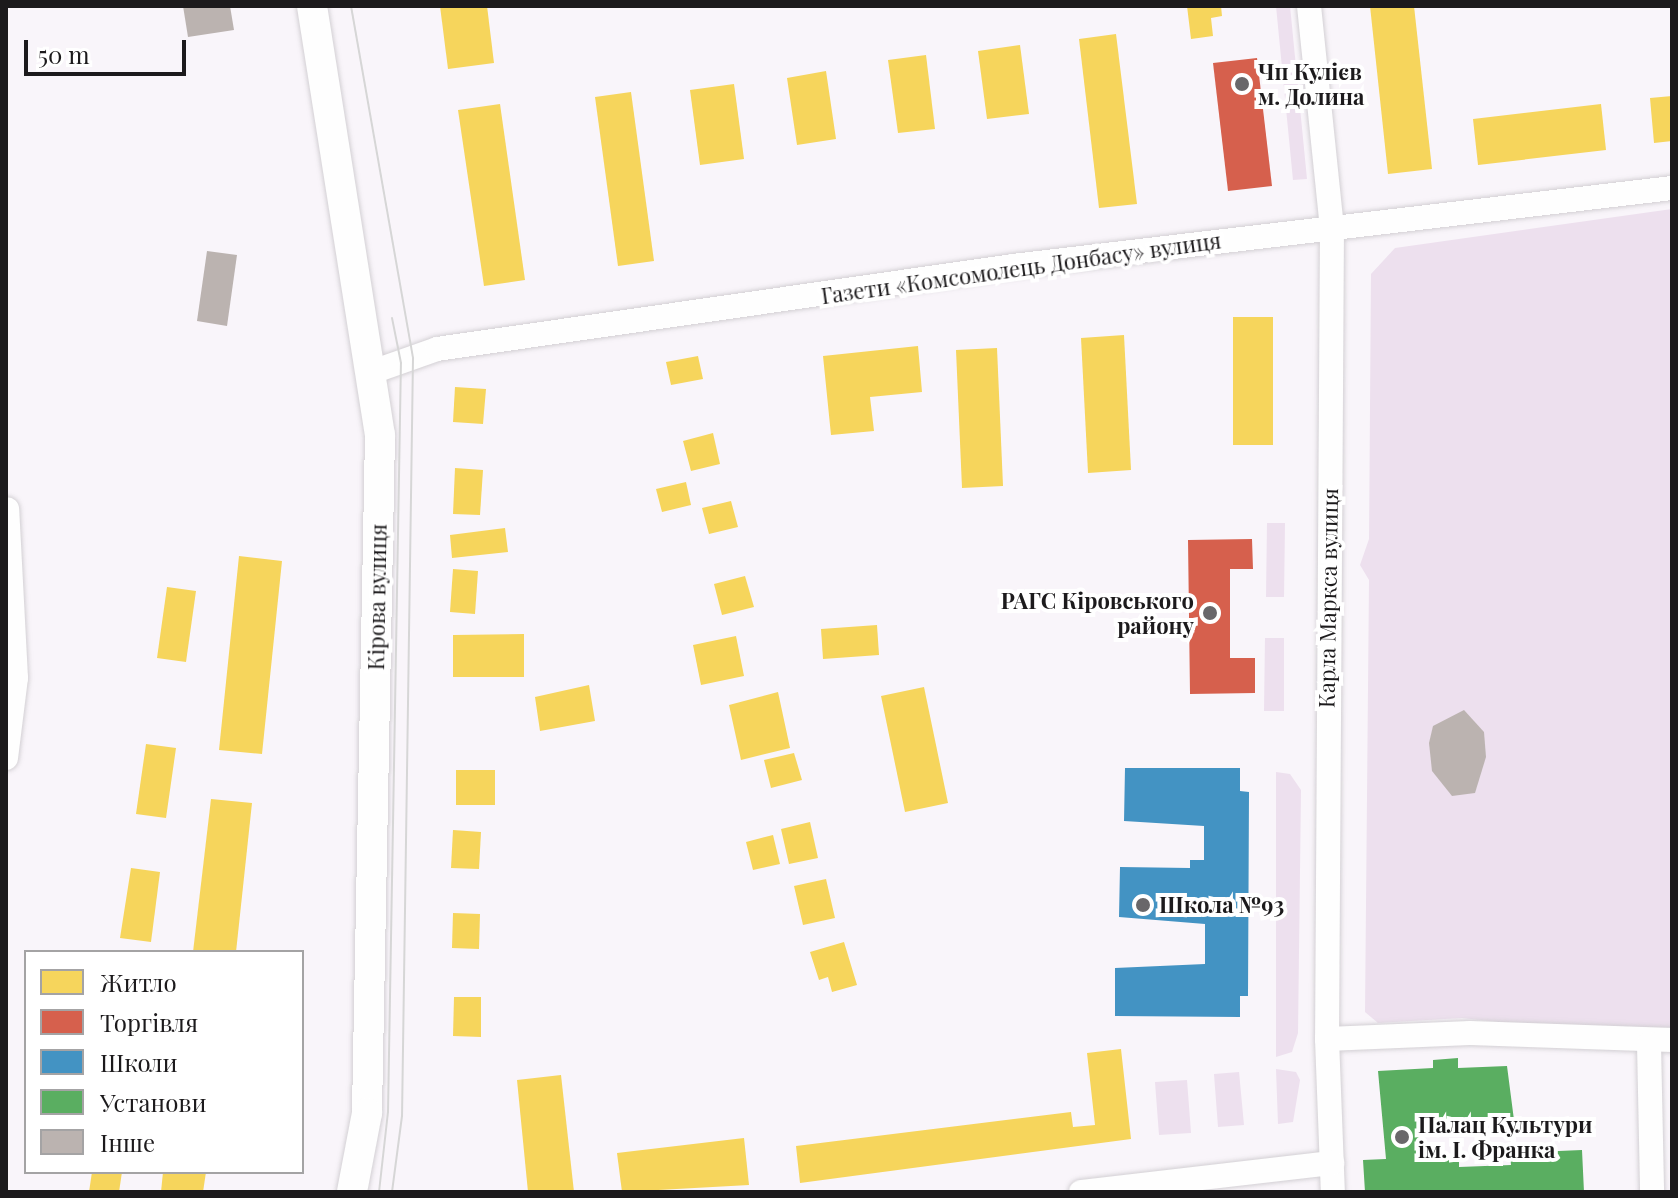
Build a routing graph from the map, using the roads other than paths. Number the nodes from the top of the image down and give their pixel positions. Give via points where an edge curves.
1 (312, 6) edge
2 (1309, 6) edge
3 (1672, 188) edge
4 (1332, 228) junction
5 (375, 371) junction
6 (7, 509) edge
7 (6, 758) edge
8 (1327, 1039) junction
9 (1660, 1042) edge
10 (1332, 1163) junction
11 (352, 1192) edge
12 (1081, 1192) edge
13 (1333, 1192) edge
14 (1652, 1192) edge

1 - 5 main road, Кірова вулиця
2 - 4 street, Карла Маркса вулиця
3 - 4 street, Газети «Комсомолець Донбасу» вулиця
4 - 5 street, Газети «Комсомолець Донбасу» вулиця via 437,349
4 - 8 street, Карла Маркса вулиця
5 - 11 main road, Кірова вулиця via 380,435 367,1113
6 - 7 street via 16,678
8 - 9 street via 1470,1033
8 - 10 street, Карла Маркса вулиця
9 - 14 street
10 - 12 street
10 - 13 street, Карла Маркса вулиця

